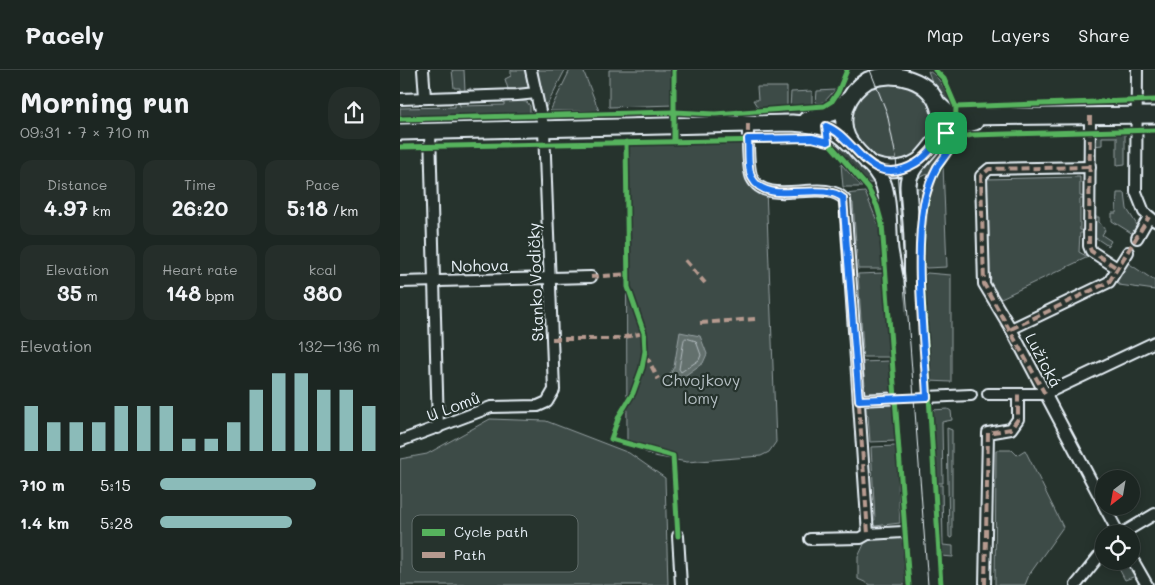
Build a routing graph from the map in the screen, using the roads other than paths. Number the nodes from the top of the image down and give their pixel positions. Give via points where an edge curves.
1 (423, 70) edge
2 (531, 70) edge
3 (856, 70) edge
4 (925, 70) edge
5 (1137, 70) edge
6 (895, 72) edge
7 (536, 93) junction
8 (852, 95) junction
9 (424, 97) junction
10 (400, 98) edge
11 (936, 101) junction
12 (1136, 115) junction
13 (1155, 115) edge
14 (1090, 116) junction
15 (986, 118) junction
16 (792, 123) junction
17 (748, 124) junction
18 (544, 130) junction
19 (400, 132) edge
20 (430, 132) junction
21 (851, 146) junction
22 (933, 148) junction
23 (862, 159) junction
24 (922, 160) junction
25 (1090, 167) junction
26 (1152, 219) edge
27 (1137, 238) dead end
28 (1128, 252) dead end
29 (1117, 268) junction
30 (591, 277) dead end
31 (550, 278) junction
32 (433, 281) junction
33 (400, 282) edge
34 (1011, 330) junction
35 (1155, 342) edge
36 (988, 394) dead end
37 (1018, 394) junction
38 (1045, 394) junction
39 (971, 395) dead end
40 (912, 398) junction
41 (859, 400) junction
42 (518, 406) joint
43 (438, 428) junction
44 (400, 441) edge
45 (1095, 489) edge
46 (1155, 514) edge
47 (1136, 525) edge
48 (921, 531) junction
49 (868, 534) junction
50 (678, 536) dead end
51 (810, 539) dead end
52 (1095, 561) edge
53 (1139, 570) edge
54 (681, 585) edge
55 (918, 585) edge
56 (932, 585) edge
57 (985, 585) edge
58 (1076, 585) edge
59 (1147, 585) edge

1 - 9 street
2 - 7 street, Stanko Vodičky
3 - 8 street via 858,82
4 - 11 street
5 - 12 street
6 - 8 street via 873,77
6 - 11 street via 916,79
7 - 9 street
7 - 18 street, Stanko Vodičky
8 - 16 street via 841,107 825,116
8 - 21 street via 845,110 844,125
9 - 10 street
11 - 15 street via 949,114
11 - 22 street via 940,129
12 - 13 street
12 - 14 street
12 - 26 street via 1136,192 1139,204
14 - 15 street
14 - 25 street
15 - 22 street via 950,130
16 - 17 street
16 - 21 street via 832,128
17 - 18 street
17 - 41 street via 751,177 758,185 771,191 830,191 845,200
18 - 20 street
18 - 31 street, Stanko Vodičky
19 - 20 street
20 - 32 street
21 - 23 street
22 - 24 street
23 - 24 street via 880,168 893,169 908,167
23 - 40 street via 882,181 886,197 890,251
24 - 40 street via 912,170 908,185
25 - 29 street via 1089,246 1091,251
25 - 34 street via 989,169 981,176 984,284
26 - 27 street
28 - 29 street, Lužická
29 - 34 street, Lužická via 1109,282
30 - 31 street, Nohova
31 - 32 street, Nohova
31 - 42 street, Stanko Vodičky via 554,390 547,402 538,406
32 - 33 street, Nohova
32 - 43 street
34 - 38 street, Lužická
35 - 38 street
36 - 37 street
37 - 38 street
37 - 57 street via 1018,419 1011,429 988,433
38 - 45 street, Lužická
39 - 40 street
40 - 41 street
40 - 48 street
41 - 49 street
42 - 43 street, U Lomů via 491,407
43 - 44 street, U Lomů
46 - 47 street
48 - 49 street
48 - 55 street
48 - 56 street
49 - 51 street via 861,538
50 - 54 street
52 - 58 street
53 - 59 street

